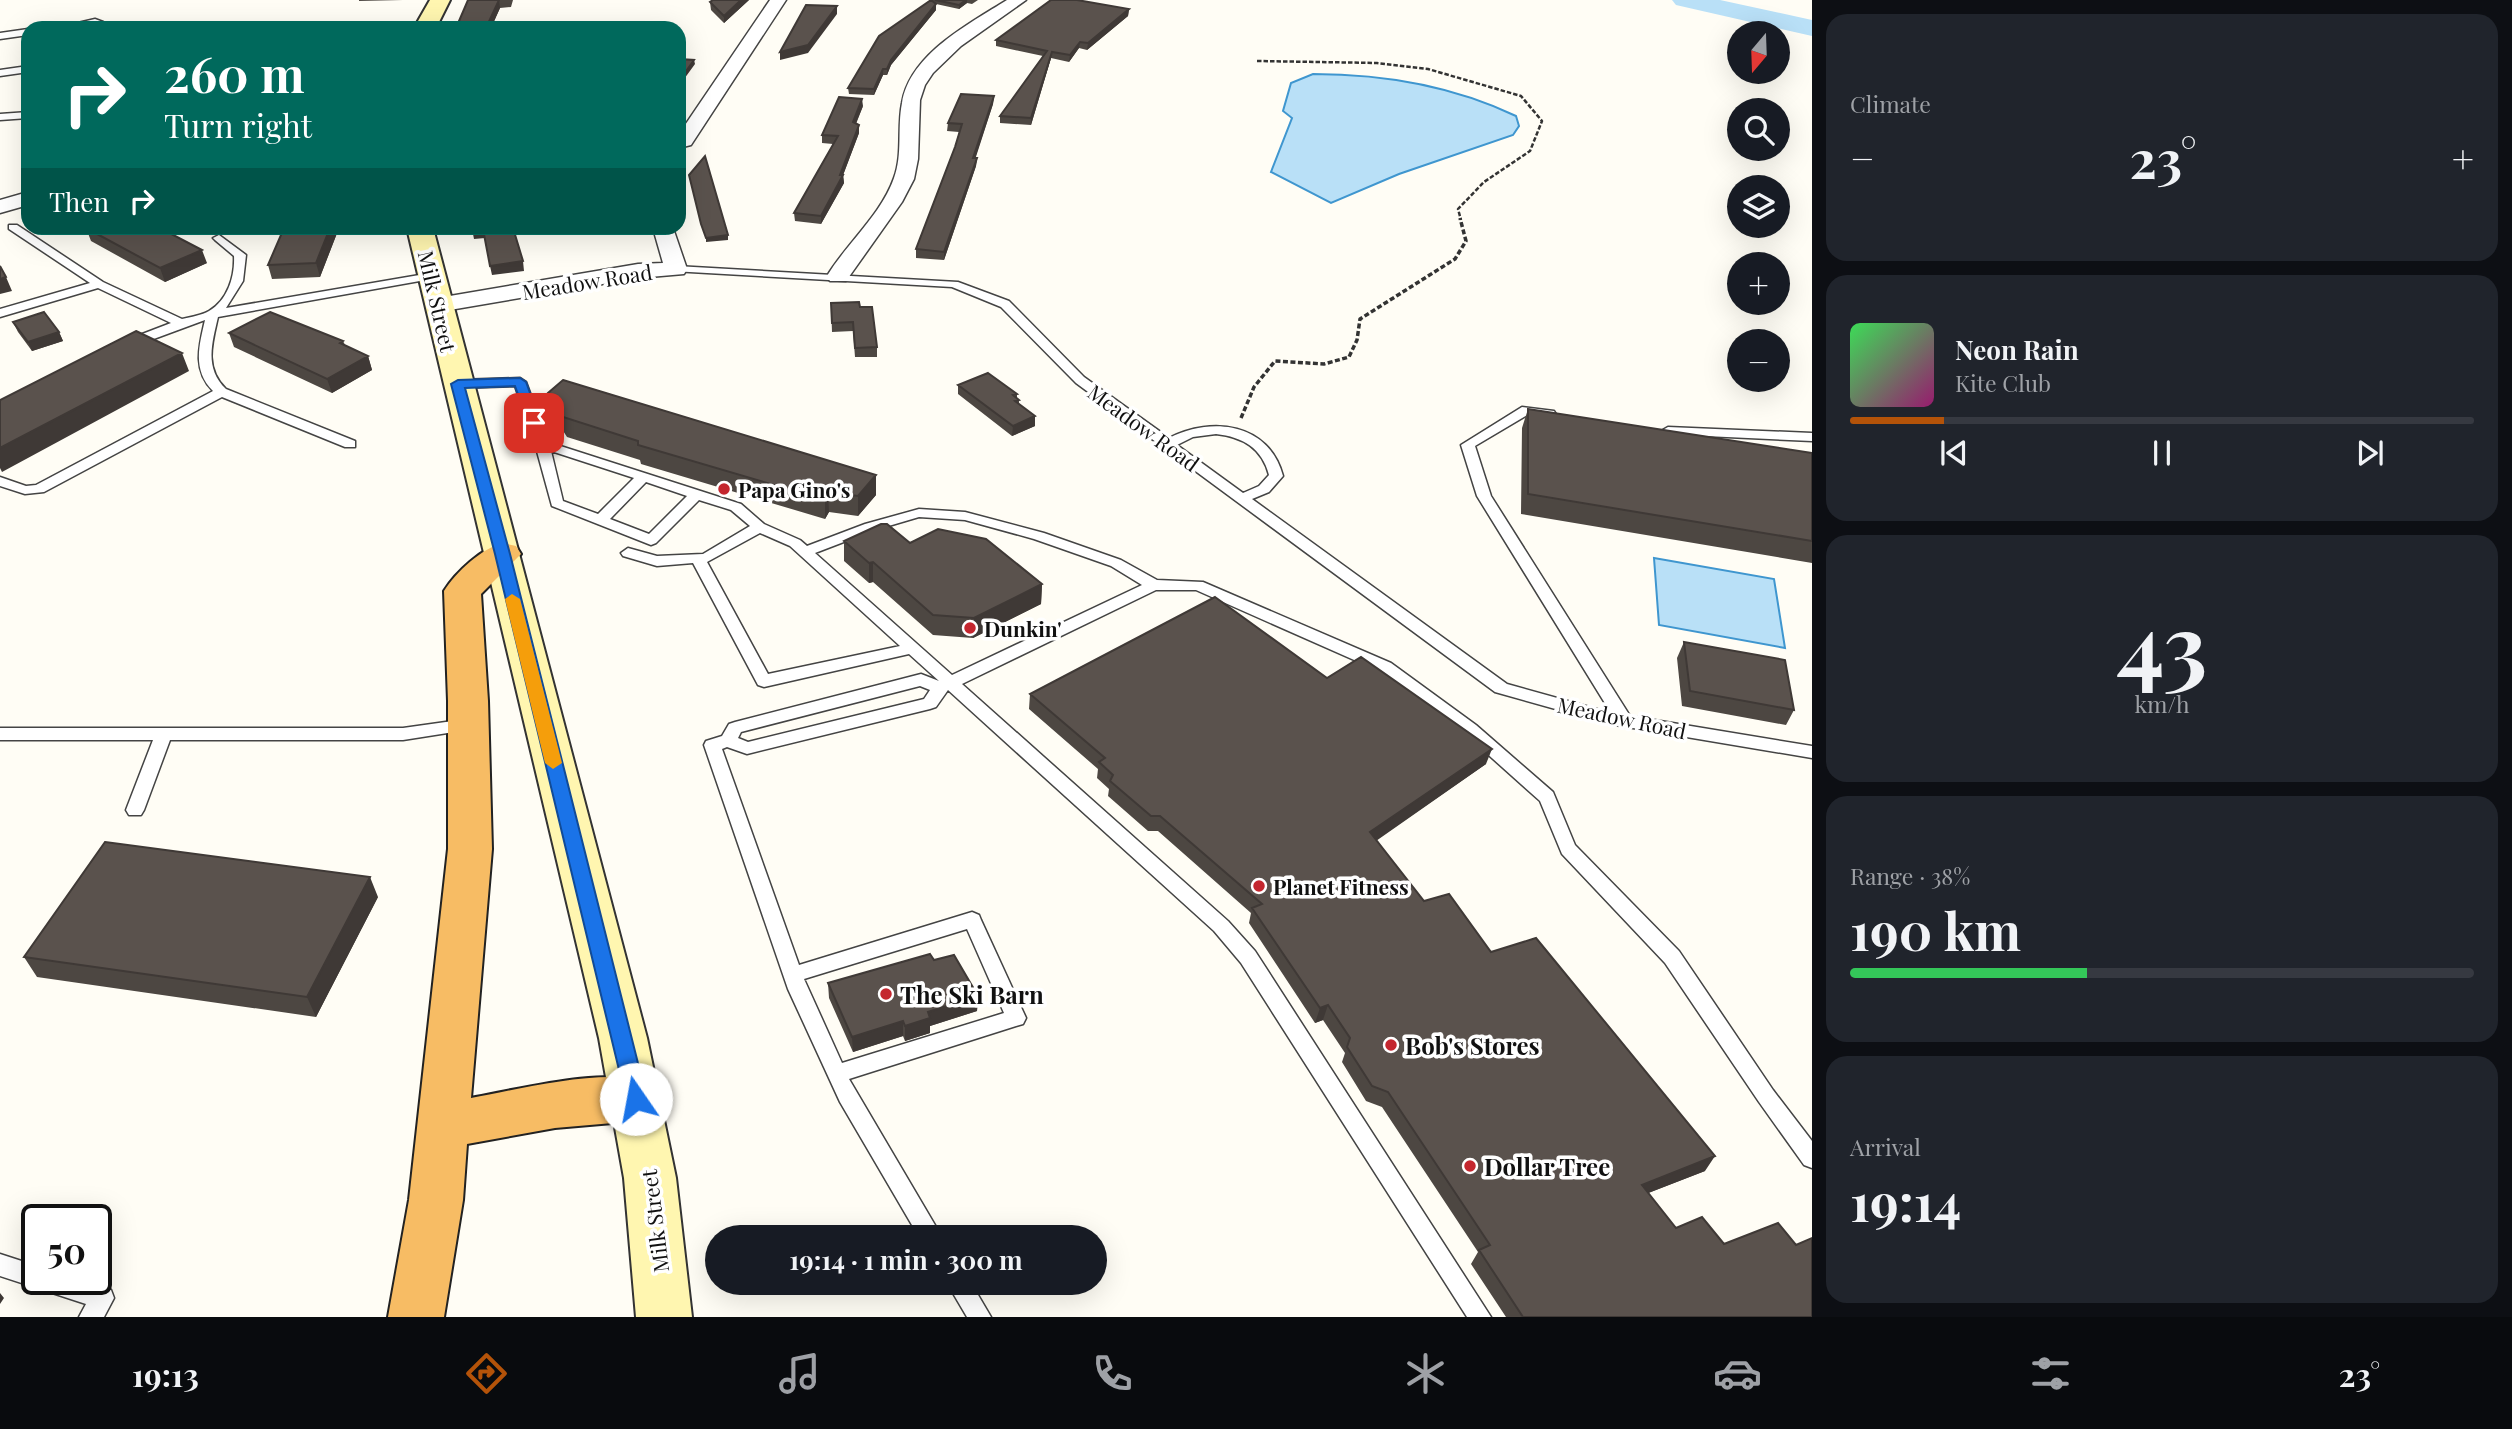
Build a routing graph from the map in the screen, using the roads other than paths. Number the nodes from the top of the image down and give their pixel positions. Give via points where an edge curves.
1 (440, 0) edge
2 (778, 0) edge
3 (1018, 0) edge
4 (429, 21) edge
5 (21, 34) edge
6 (0, 36) edge
7 (21, 70) edge
8 (0, 73) edge
9 (21, 116) edge
10 (0, 117) edge
11 (686, 137) edge
12 (21, 200) edge
13 (0, 207) edge
14 (13, 227) dead end
15 (21, 232) edge
16 (25, 235) edge
17 (422, 235) edge
18 (665, 235) edge
19 (219, 237) dead end
20 (676, 269) junction
21 (838, 276) junction
22 (99, 284) junction
23 (435, 291) junction
24 (0, 313) edge
25 (214, 314) junction
26 (181, 323) junction
27 (113, 351) edge
28 (458, 384) junction
29 (220, 392) junction
30 (1566, 416) edge
31 (1657, 430) edge
32 (1812, 437) edge
33 (350, 444) dead end
34 (541, 444) junction
35 (1167, 444) junction
36 (643, 477) junction
37 (0, 481) edge
38 (697, 494) junction
39 (1243, 498) junction
40 (599, 521) junction
41 (759, 527) junction
42 (805, 552) junction
43 (628, 553) dead end
44 (503, 554) junction
45 (698, 559) junction
46 (1154, 585) junction
47 (913, 648) junction
48 (945, 685) junction
49 (1625, 721) junction
50 (469, 725) junction
51 (0, 734) edge
52 (164, 734) junction
53 (728, 741) junction
54 (1812, 751) edge
55 (135, 810) dead end
56 (793, 974) junction
57 (837, 1074) junction
58 (636, 1099) junction
59 (443, 1126) junction
60 (1812, 1158) edge
61 (924, 1225) edge
62 (0, 1265) edge
63 (21, 1272) edge
64 (94, 1295) edge
65 (966, 1295) edge
66 (90, 1317) edge
67 (416, 1317) edge
68 (664, 1317) edge
69 (980, 1317) edge
70 (1480, 1317) edge

1 - 4 main road
2 - 11 street
3 - 21 street via 949,48 914,88 904,180
5 - 6 lane
7 - 8 lane
9 - 10 lane
12 - 13 street
14 - 15 lane
16 - 22 lane
17 - 23 main road, Milk Street
18 - 20 street
19 - 25 lane via 240,255 241,264 233,293
20 - 21 lane, Meadow Road
20 - 23 street, Meadow Road
21 - 35 lane, Meadow Road via 954,284 1005,304 1080,380
22 - 24 lane
22 - 26 lane
23 - 25 lane
23 - 28 main road, Milk Street
25 - 26 lane
25 - 29 lane via 202,355 208,376
26 - 27 lane
28 - 34 lane via 520,382
28 - 44 main road, Milk Street
29 - 33 lane
29 - 37 lane via 39,489 25,490
30 - 49 lane via 1527,410 1468,446 1483,496
31 - 32 lane
34 - 36 lane
34 - 40 lane via 557,503
35 - 39 lane, Meadow Road
35 - 39 lane via 1207,430 1237,432 1261,445 1275,462 1276,476 1264,489
36 - 38 lane
36 - 40 lane
38 - 40 lane via 651,540
38 - 41 lane via 736,508
39 - 49 lane, Meadow Road via 1501,688
41 - 42 lane
41 - 45 lane
42 - 46 lane via 919,513 965,516 1116,563
42 - 47 lane
43 - 45 lane via 657,561
44 - 50 highway via 462,591
44 - 58 main road, Milk Street
45 - 47 lane via 764,681
46 - 48 lane
46 - 60 lane via 1198,585 1385,667 1469,729 1547,797 1568,849 1672,957
47 - 48 lane
48 - 53 lane via 921,680 735,728
48 - 53 lane via 930,702 917,706 747,748
48 - 70 lane via 1221,926 1248,957
49 - 54 lane, Meadow Road
50 - 52 lane via 403,734
50 - 59 highway via 467,887
51 - 52 lane
52 - 55 lane
53 - 56 lane via 712,745
56 - 57 lane
56 - 57 lane via 972,920 1016,1018
57 - 61 lane
58 - 59 highway via 555,1105
58 - 68 main road, Milk Street via 654,1204
59 - 67 highway
62 - 63 lane
64 - 66 lane via 103,1298
65 - 69 lane

